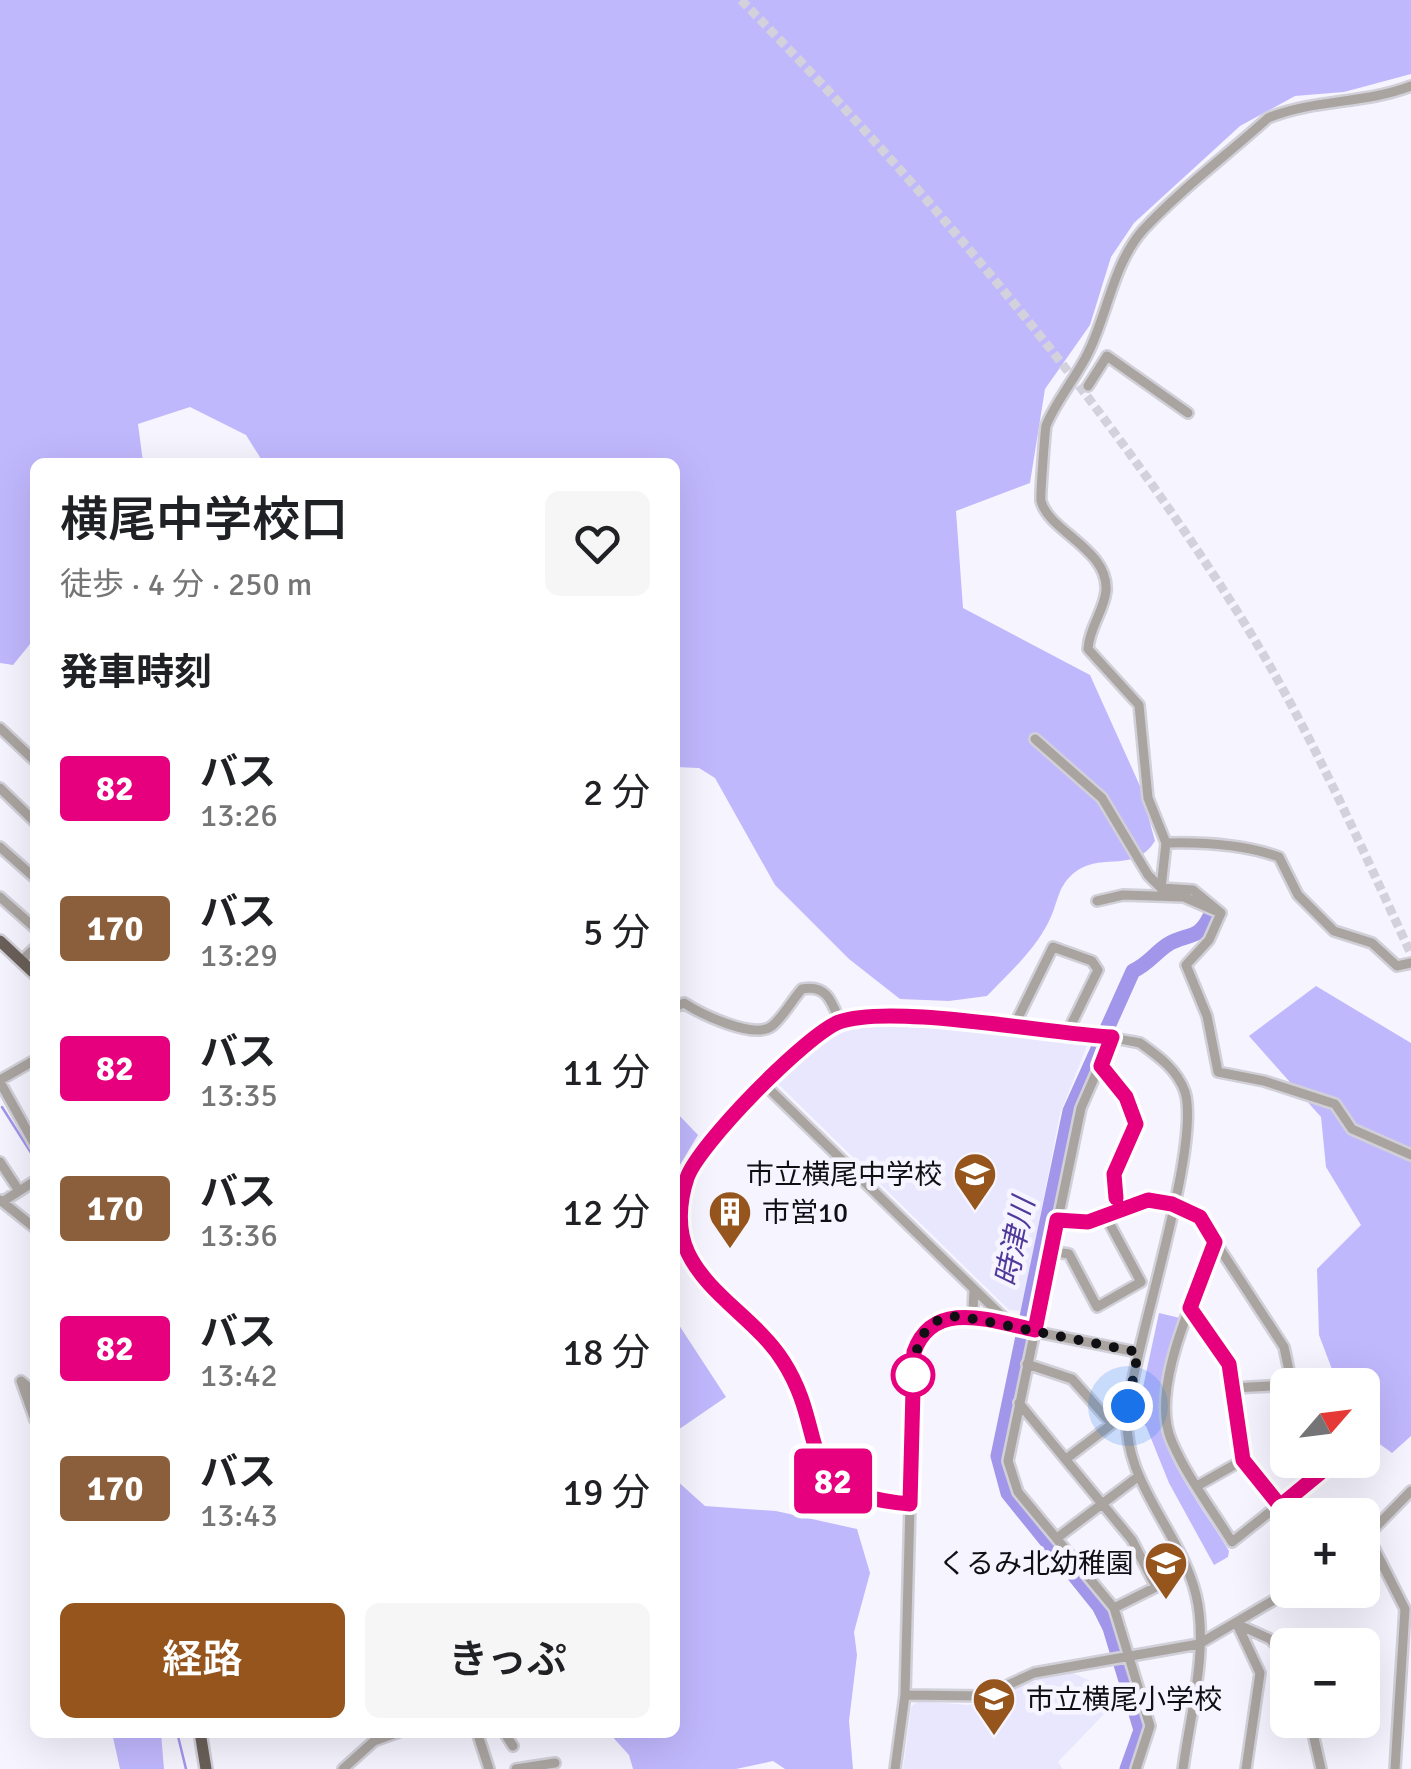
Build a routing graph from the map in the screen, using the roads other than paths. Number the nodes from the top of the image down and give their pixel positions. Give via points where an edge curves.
1 (1411, 86) edge
2 (1088, 386) dead end
3 (1188, 413) dead end
4 (0, 728) edge
5 (1035, 739) dead end
6 (30, 754) edge
7 (0, 788) edge
8 (30, 817) edge
9 (1166, 844) junction
10 (4, 851) edge
11 (0, 864) edge
12 (30, 874) edge
13 (1161, 888) junction
14 (0, 896) edge
15 (1097, 900) dead end
16 (1221, 913) junction
17 (30, 923) edge
18 (0, 941) edge
19 (30, 953) edge
20 (20, 962) junction
21 (1411, 963) edge
22 (30, 970) edge
23 (680, 1005) edge
24 (840, 1022) junction
25 (1013, 1028) junction
26 (1068, 1033) junction
27 (1112, 1037) junction
28 (30, 1063) edge
29 (1101, 1066) junction
30 (0, 1081) edge
31 (764, 1085) junction
32 (30, 1136) edge
33 (1411, 1155) edge
34 (0, 1162) edge
35 (30, 1184) edge
36 (19, 1191) junction
37 (1, 1201) edge
38 (1172, 1204) junction
39 (1119, 1208) junction
40 (1106, 1215) junction
41 (1057, 1220) junction
42 (30, 1224) edge
43 (1215, 1242) junction
44 (1049, 1250) junction
45 (974, 1290) junction
46 (1190, 1308) junction
47 (964, 1317) junction
48 (1012, 1325) junction
49 (1035, 1330) junction
50 (1138, 1352) junction
51 (1027, 1364) junction
52 (1287, 1368) edge
53 (1270, 1386) edge
54 (1233, 1388) junction
55 (30, 1389) edge
56 (1019, 1403) junction
57 (30, 1406) edge
58 (1066, 1459) junction
59 (1243, 1460) junction
60 (1139, 1476) junction
61 (1314, 1478) edge
62 (1197, 1486) junction
63 (1411, 1491) edge
64 (1274, 1498) edge
65 (1290, 1498) edge
66 (1102, 1501) junction
67 (910, 1504) junction
68 (1270, 1514) edge
69 (1380, 1524) edge
70 (1056, 1538) junction
71 (1380, 1565) edge
72 (1270, 1599) edge
73 (1114, 1608) junction
74 (1237, 1624) junction
75 (1270, 1639) edge
76 (1198, 1644) junction
77 (1130, 1657) junction
78 (905, 1695) junction
79 (199, 1738) edge
80 (382, 1738) edge
81 (479, 1738) edge
82 (507, 1738) edge
83 (1314, 1738) edge
84 (512, 1746) dead end
85 (555, 1763) dead end
86 (206, 1766) edge
87 (343, 1769) edge
88 (489, 1769) edge
89 (516, 1769) edge
90 (895, 1769) edge
91 (1136, 1769) edge
92 (1183, 1769) edge
93 (1246, 1769) edge
94 (1322, 1769) edge
95 (1396, 1769) edge

1 - 9 street via 1268,118 1144,230 1121,260 1110,304 1046,427 1041,500 1053,519 1082,540 1102,576 1106,592 1088,649 1139,704 1148,798
2 - 3 street via 1107,356
4 - 6 street
5 - 13 street via 1102,798
7 - 8 street
9 - 13 street
9 - 21 street via 1203,842 1279,857 1298,895 1334,931 1372,943 1397,966
10 - 11 street
10 - 12 street
13 - 16 street via 1193,890
14 - 17 street
15 - 16 street via 1184,897
16 - 33 street via 1186,965 1207,1016 1218,1072 1335,1104 1352,1129
18 - 20 main road
19 - 20 street
20 - 22 main road
23 - 24 street via 761,1030 775,1023 802,988 814,987 829,996
24 - 25 street via 894,1017
24 - 31 street via 809,1040
25 - 26 street
25 - 26 street via 1053,947 1092,961 1098,970
26 - 27 street
27 - 29 street
27 - 38 street via 1140,1042 1164,1060 1185,1093 1187,1127
28 - 30 street
29 - 39 street via 1126,1097 1136,1124 1114,1174
29 - 41 street via 1081,1108
30 - 32 street
31 - 45 street
31 - 67 street via 688,1176 680,1204 686,1250 782,1359 818,1458 834,1482 866,1500
34 - 36 street
35 - 36 street
36 - 37 street
37 - 42 street
38 - 39 street via 1148,1200
38 - 43 street via 1200,1217
38 - 50 street
39 - 40 street
40 - 41 street via 1088,1222
40 - 44 street via 1141,1282 1097,1307 1069,1254
41 - 44 street
43 - 46 street
43 - 52 street via 1284,1347
44 - 49 street
45 - 47 street via 974,1311
45 - 48 street
46 - 54 street via 1218,1344
46 - 62 street via 1164,1414
47 - 48 street
47 - 67 street via 925,1330 914,1352
48 - 49 street
49 - 50 street
49 - 51 street
50 - 60 street via 1125,1438
51 - 56 street
51 - 58 street via 1072,1379 1112,1424
53 - 54 street
54 - 59 street
55 - 57 street via 21,1381
56 - 58 street
56 - 70 street via 1011,1477
58 - 66 street
59 - 62 street
59 - 64 street
60 - 66 street
60 - 76 street via 1195,1589
61 - 65 street
62 - 68 street via 1232,1542
63 - 69 street
66 - 70 street
66 - 73 street via 1156,1587
67 - 78 street
70 - 73 street
71 - 95 street via 1404,1609
72 - 74 street
73 - 77 street
74 - 75 street
74 - 76 street
74 - 93 street via 1260,1673
76 - 77 street
76 - 92 street
77 - 78 street via 1034,1672 984,1696
77 - 91 street via 1150,1726
78 - 90 street
79 - 86 main road
80 - 87 street
81 - 88 street
82 - 84 street
83 - 94 street
85 - 89 street

